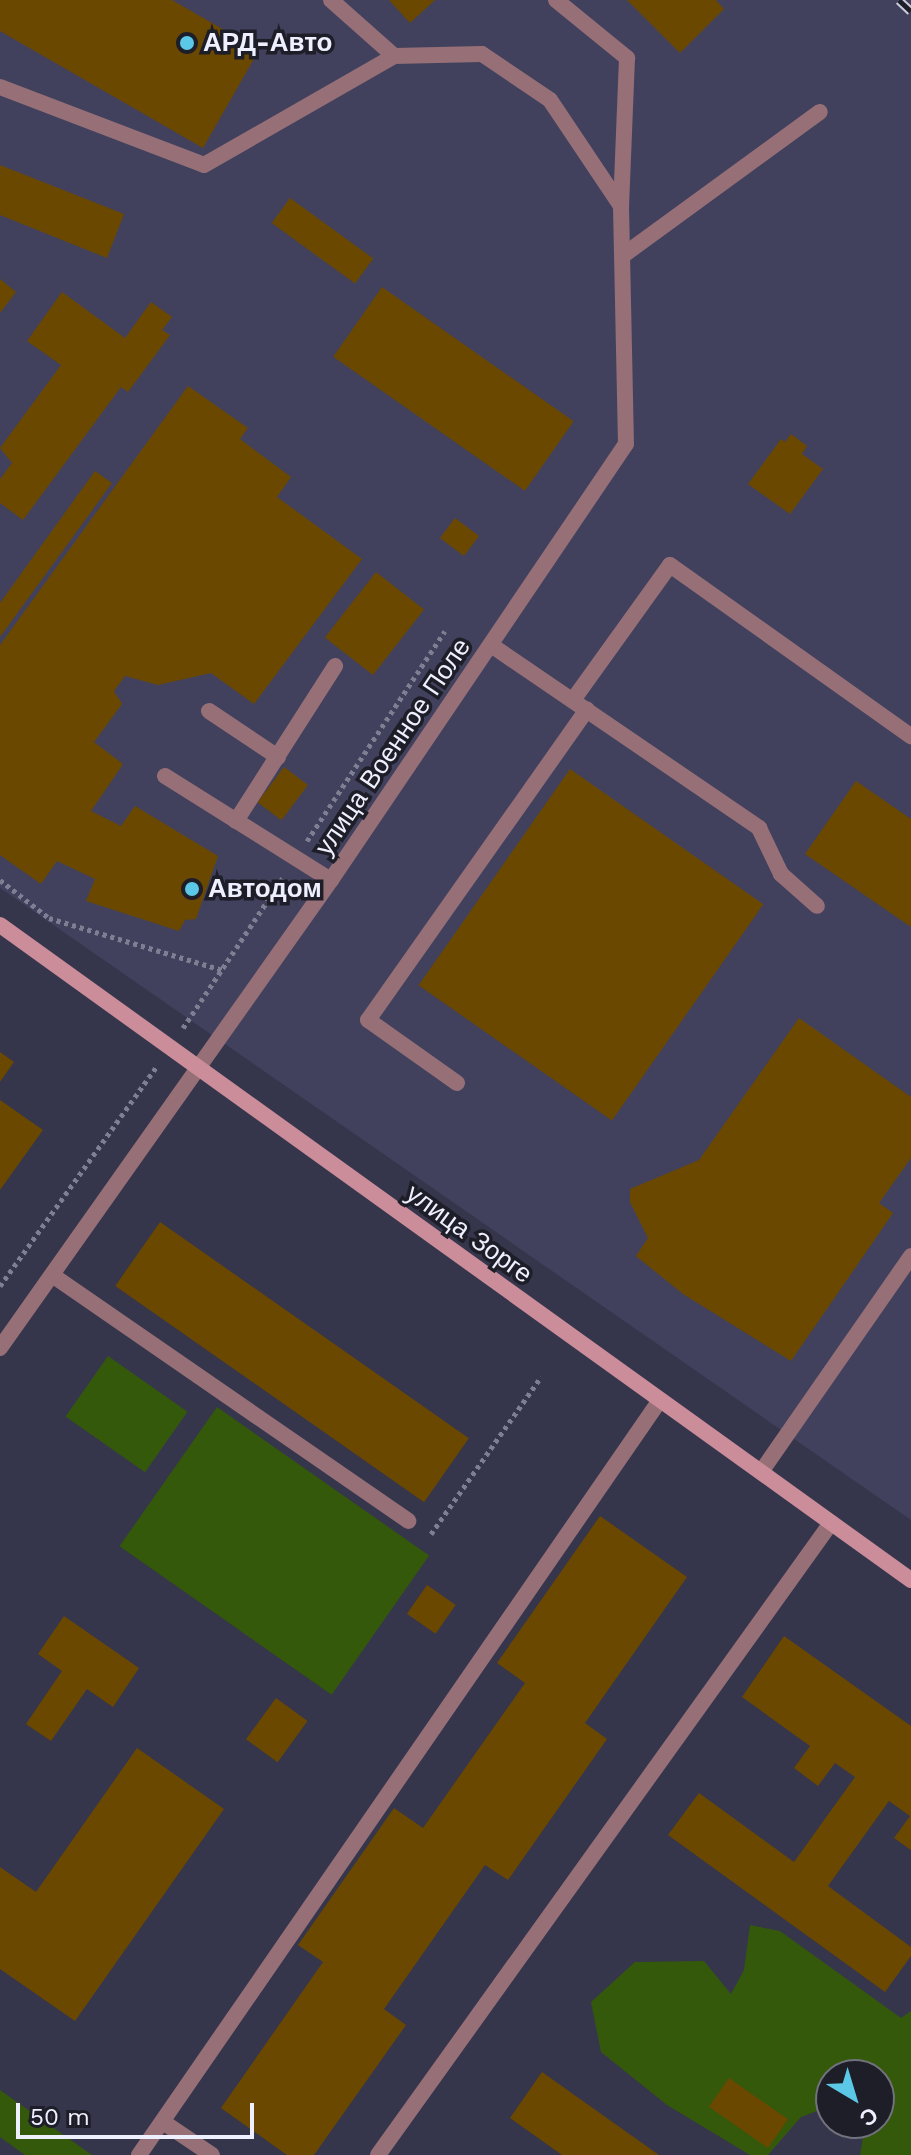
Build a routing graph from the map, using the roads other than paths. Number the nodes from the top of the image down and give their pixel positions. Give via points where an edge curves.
1 (331, 0) edge
2 (556, 0) edge
3 (394, 56) junction
4 (0, 87) edge
5 (820, 112) dead end
6 (621, 206) junction
7 (625, 254) junction
8 (491, 645) junction
9 (335, 666) dead end
10 (580, 705) junction
11 (209, 711) dead end
12 (911, 736) edge
13 (278, 757) junction
14 (165, 776) dead end
15 (236, 821) junction
16 (331, 880) junction
17 (817, 906) dead end
18 (0, 925) edge
19 (199, 1070) junction
20 (457, 1083) dead end
21 (911, 1256) edge
22 (52, 1275) junction
23 (0, 1348) edge
24 (660, 1400) junction
25 (761, 1472) junction
26 (408, 1521) road end
27 (831, 1523) junction
28 (911, 1580) edge
29 (163, 2122) junction
30 (139, 2155) edge
31 (212, 2155) edge
32 (378, 2155) edge

1 - 3 street
2 - 6 street via 627,58
3 - 4 street via 204,165
3 - 6 street via 482,54 550,100
5 - 7 street
6 - 7 street
7 - 8 street, улица Военное Поле via 626,444
8 - 10 street
8 - 16 street, улица Военное Поле
9 - 13 street
10 - 12 street via 670,565
10 - 17 street via 759,828 781,874
10 - 20 street via 368,1020
11 - 13 street
13 - 15 street
14 - 15 street
15 - 16 street
16 - 19 street, улица Военное Поле
18 - 19 street, улица Зорге
19 - 22 street, улица Военное Поле
19 - 24 street, улица Зорге
21 - 25 street
22 - 23 street, улица Военное Поле
22 - 26 street
24 - 25 street, улица Зорге
24 - 29 street
25 - 27 street, улица Зорге
27 - 28 street, улица Зорге
27 - 32 street
29 - 30 street
29 - 31 street

